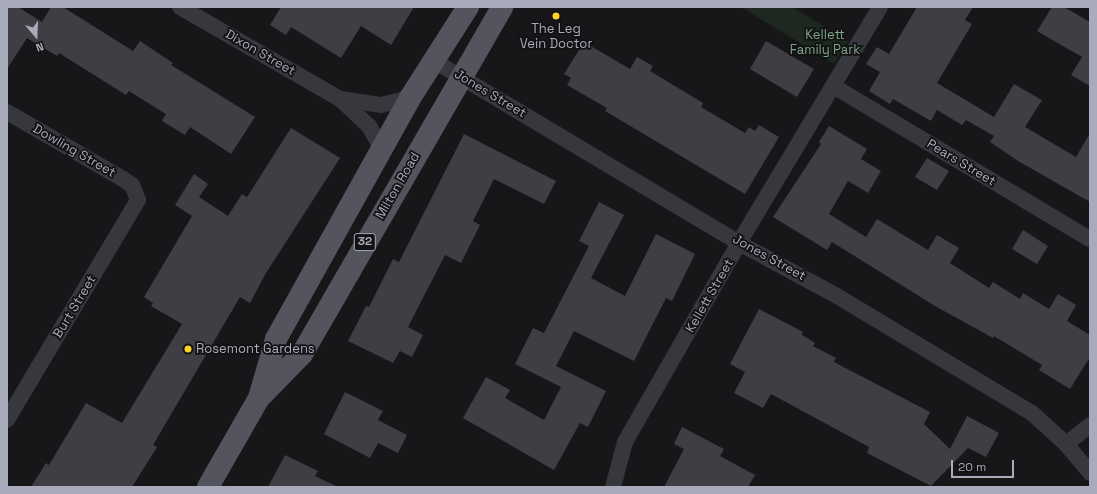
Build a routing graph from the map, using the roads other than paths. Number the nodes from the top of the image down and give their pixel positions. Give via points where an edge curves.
1 (180, 7) edge
2 (468, 7) edge
3 (502, 7) edge
4 (880, 7) edge
5 (434, 62) junction
6 (460, 77) junction
7 (833, 86) junction
8 (410, 98) junction
9 (340, 99) junction
10 (7, 112) edge
11 (382, 149) junction
12 (138, 193) joint
13 (1090, 239) edge
14 (739, 242) junction
15 (259, 398) junction
16 (7, 420) edge
17 (1090, 426) edge
18 (1066, 444) junction
19 (1090, 473) edge
20 (208, 487) edge
21 (613, 487) edge

1 - 9 street, Dixon Street
2 - 5 main road, Milton Road / 32
3 - 6 main road, Milton Road / 32
4 - 7 street, Kellett Street
5 - 6 street, Jones Street
5 - 8 main road, Milton Road / 32
6 - 14 street, Jones Street
6 - 15 main road, Milton Road / 32 via 302,354
7 - 13 street, Pears Street
7 - 14 street, Kellett Street
8 - 9 street, Dixon Street via 381,105
8 - 11 main road, Milton Road / 32
9 - 11 street, Dixon Street via 369,126
10 - 12 street, Dowling Street via 123,179
11 - 15 main road, Milton Road / 32 via 276,339
12 - 16 street, Burt Street via 135,209
14 - 18 street, Jones Street via 837,296 1032,414
14 - 21 street, Kellett Street via 625,442
15 - 20 main road, Milton Road / 32
17 - 18 street
18 - 19 street, Jones Street

